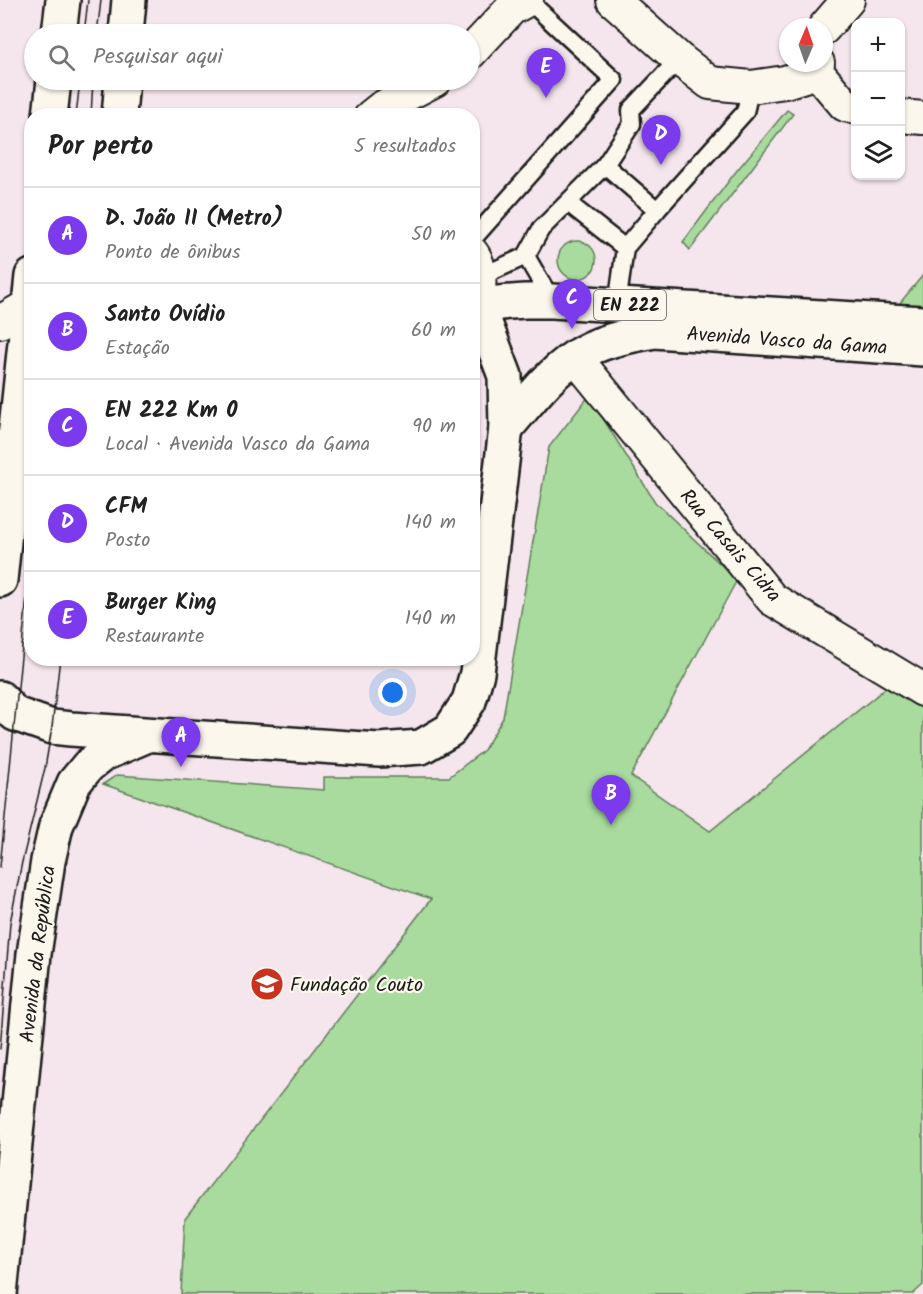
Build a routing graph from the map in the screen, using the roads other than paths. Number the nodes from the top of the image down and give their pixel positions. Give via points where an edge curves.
1 (63, 0) edge
2 (129, 0) edge
3 (527, 0) edge
4 (613, 0) edge
5 (848, 0) edge
6 (833, 18) edge
7 (60, 24) edge
8 (127, 24) edge
9 (480, 42) edge
10 (679, 59) junction
11 (808, 72) edge
12 (820, 72) edge
13 (752, 87) junction
14 (53, 90) edge
15 (121, 90) edge
16 (416, 90) edge
17 (850, 106) edge
18 (51, 108) edge
19 (120, 108) edge
20 (381, 108) edge
21 (905, 116) edge
22 (923, 118) edge
23 (605, 165) junction
24 (568, 202) junction
25 (657, 210) junction
26 (480, 231) edge
27 (626, 248) junction
28 (526, 256) junction
29 (480, 283) edge
30 (480, 286) edge
31 (480, 298) edge
32 (24, 301) edge
33 (552, 301) junction
34 (617, 304) junction
35 (0, 321) edge
36 (923, 322) edge
37 (923, 349) edge
38 (575, 357) junction
39 (24, 359) edge
40 (506, 428) junction
41 (0, 580) edge
42 (480, 648) edge
43 (478, 666) edge
44 (923, 690) edge
45 (0, 698) edge
46 (151, 734) junction
47 (0, 1294) edge

1 - 7 main road
2 - 8 main road
3 - 9 street via 511,9
3 - 26 lane via 614,80
4 - 10 street
5 - 6 street
10 - 13 street via 710,83
10 - 23 lane via 631,110 632,124
11 - 13 street via 785,82
12 - 17 street
13 - 25 lane via 744,112
14 - 18 main road
15 - 19 main road
16 - 20 street
21 - 22 street
23 - 24 lane
23 - 25 lane
24 - 27 lane
24 - 28 lane via 541,229
25 - 27 lane
27 - 34 lane
28 - 29 lane
28 - 33 lane
30 - 33 main road, Avenida Vasco da Gama / EN 222 via 525,301
31 - 40 main road via 505,376
32 - 35 street
33 - 34 main road, Avenida Vasco da Gama / EN 222
34 - 36 main road, Avenida Vasco da Gama / EN 222
37 - 38 main road, Avenida Vasco da Gama via 654,331 611,340
38 - 40 main road, Avenida Vasco da Gama
38 - 44 street, Rua Casais Cidra via 772,599
39 - 41 main road
40 - 42 main road
43 - 46 main road via 470,701 450,730 421,747 379,750
45 - 46 main road via 15,714 52,727
46 - 47 main road, Avenida da República via 103,754 88,766 74,783 56,826 34,954

